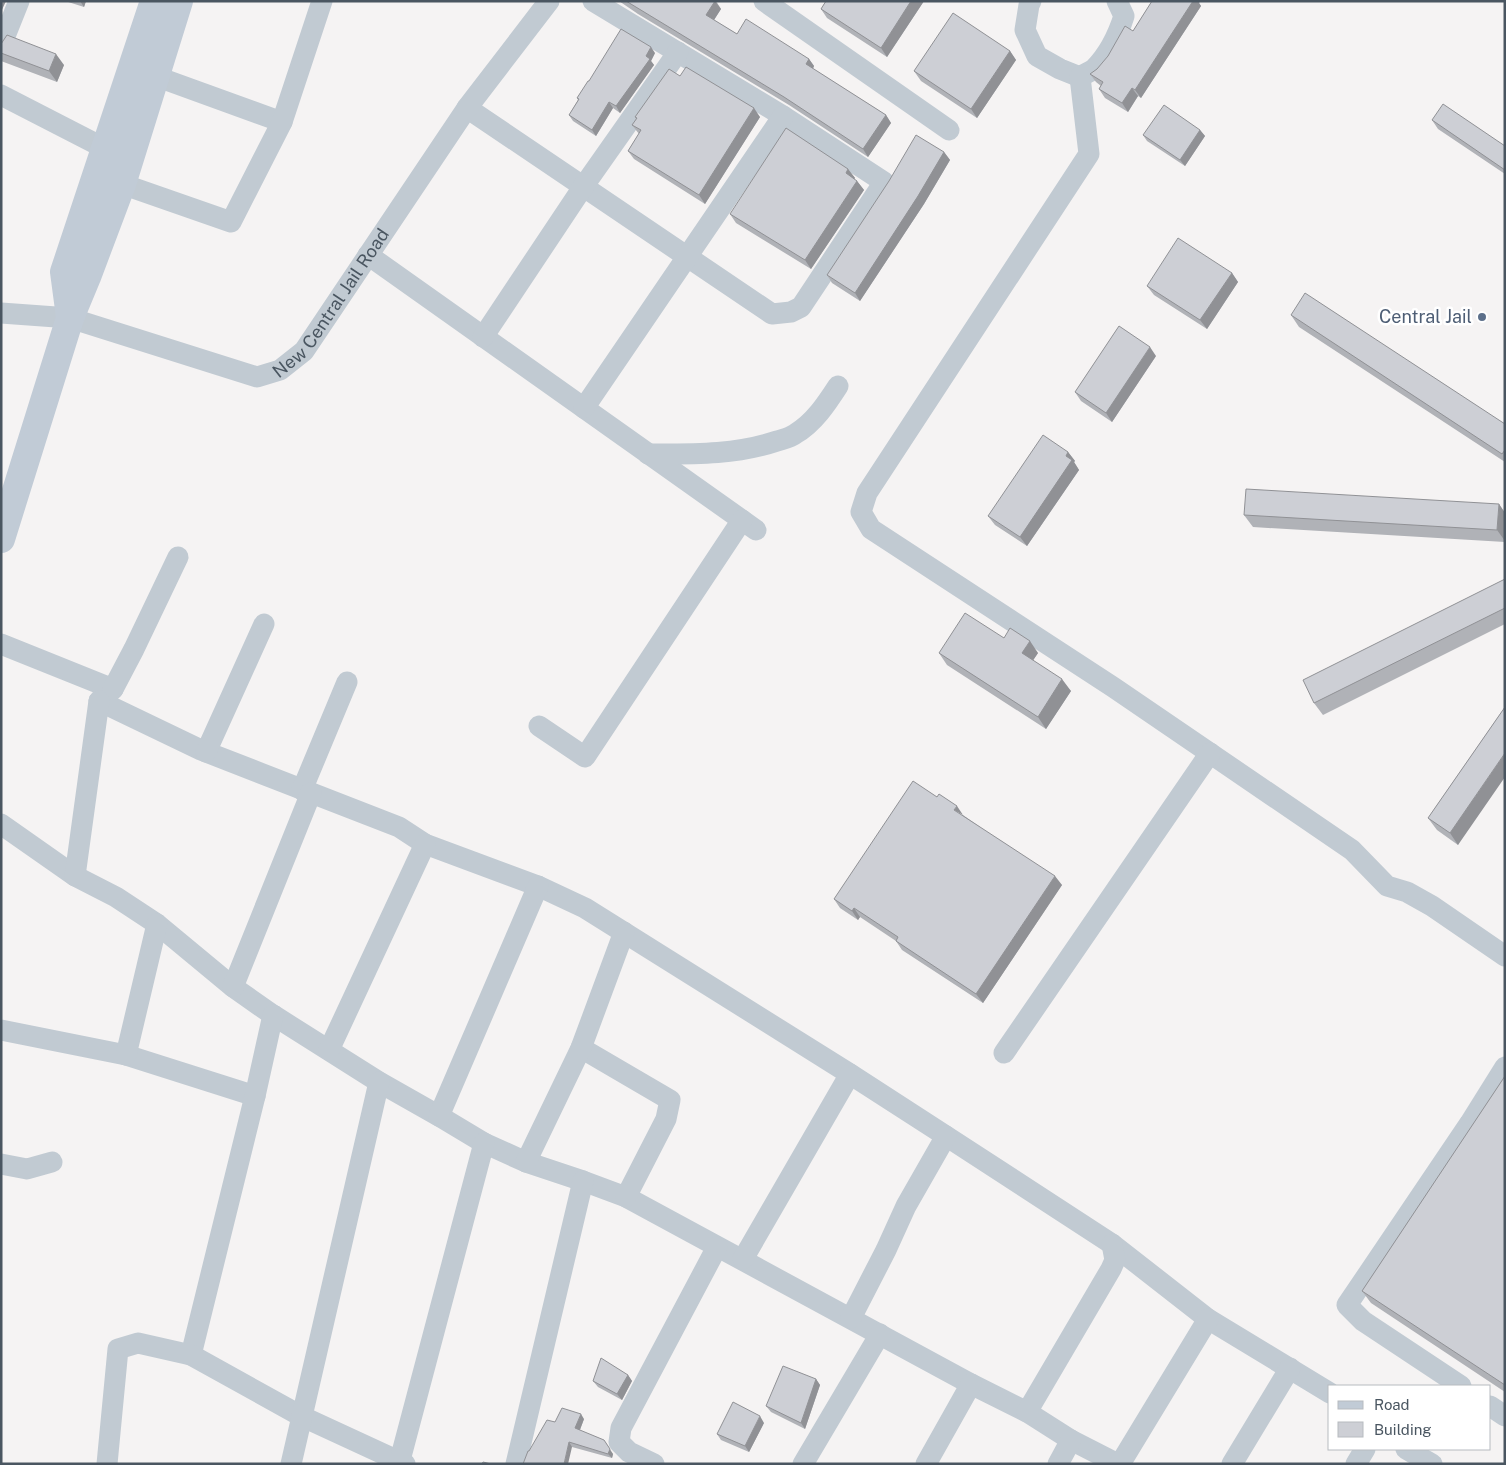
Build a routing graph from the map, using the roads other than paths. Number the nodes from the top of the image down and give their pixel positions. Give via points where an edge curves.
1 (19, 1) edge
2 (154, 1) edge
3 (179, 1) edge
4 (322, 1) edge
5 (549, 1) edge
6 (593, 1) edge
7 (764, 1) edge
8 (1031, 1) edge
9 (1124, 3) edge
10 (1, 46) edge
11 (678, 52) junction
12 (155, 76) junction
13 (1080, 77) junction
14 (1, 95) edge
15 (467, 108) junction
16 (783, 116) junction
17 (282, 122) junction
18 (949, 130) dead end
19 (106, 149) junction
20 (122, 184) junction
21 (584, 187) junction
22 (368, 255) junction
23 (687, 256) junction
24 (1, 313) edge
25 (70, 318) junction
26 (483, 337) junction
27 (838, 386) dead end
28 (584, 408) junction
29 (648, 454) junction
30 (1, 539) edge
31 (178, 557) dead end
32 (264, 624) dead end
33 (1, 644) edge
34 (346, 682) dead end
35 (106, 695) junction
36 (539, 726) dead end
37 (206, 752) junction
38 (1210, 753) junction
39 (306, 792) junction
40 (1, 824) edge
41 (425, 844) junction
42 (75, 876) junction
43 (538, 886) junction
44 (157, 924) junction
45 (624, 932) junction
46 (1505, 956) edge
47 (234, 987) junction
48 (273, 1015) junction
49 (1, 1030) edge
50 (580, 1048) junction
51 (329, 1050) junction
52 (1004, 1053) dead end
53 (126, 1055) junction
54 (1505, 1067) edge
55 (850, 1074) junction
56 (379, 1082) junction
57 (255, 1096) junction
58 (439, 1116) junction
59 (946, 1136) junction
60 (484, 1143) junction
61 (52, 1162) dead end
62 (526, 1162) junction
63 (1, 1164) edge
64 (583, 1181) junction
65 (626, 1197) junction
66 (1112, 1244) junction
67 (718, 1247) junction
68 (743, 1259) junction
69 (851, 1318) junction
70 (1208, 1319) junction
71 (880, 1334) junction
72 (192, 1355) junction
73 (1290, 1368) junction
74 (971, 1384) junction
75 (1459, 1385) edge
76 (1328, 1392) edge
77 (1491, 1407) edge
78 (1027, 1412) junction
79 (301, 1416) junction
80 (1505, 1416) edge
81 (1072, 1440) junction
82 (1364, 1450) edge
83 (1408, 1450) edge
84 (401, 1463) edge
85 (107, 1464) edge
86 (291, 1464) edge
87 (516, 1464) edge
88 (654, 1464) edge
89 (803, 1464) edge
90 (926, 1464) edge
91 (1058, 1464) edge
92 (1119, 1464) edge
93 (1232, 1464) edge
94 (1356, 1464) edge
95 (1432, 1464) edge

1 - 10 street
2 - 19 street
3 - 12 street
4 - 17 street
5 - 15 street, New Central Jail Road
6 - 11 street
7 - 18 street
8 - 13 street via 1025,30 1037,56
9 - 13 street via 1124,16 1106,54 1093,70
11 - 16 street
11 - 21 street
12 - 17 street
12 - 20 street
13 - 38 street via 1089,154 867,493 861,512 871,529
14 - 19 street
15 - 21 street
15 - 22 street, New Central Jail Road
16 - 23 street
16 - 23 street via 884,182 801,307 791,312 772,314
17 - 20 street via 231,222
19 - 25 street via 64,272
20 - 25 street
21 - 23 street
21 - 26 street
22 - 25 street, New Central Jail Road via 304,351 280,370 256,377
22 - 26 street
23 - 28 street
24 - 25 street, New Central Jail Road
25 - 30 street
26 - 28 street
27 - 29 street via 816,417 795,435 729,451
28 - 29 street
29 - 36 street via 749,525 585,757
31 - 35 street via 134,649
32 - 37 street
33 - 35 street
34 - 39 street
35 - 37 street
35 - 42 street
37 - 39 street
38 - 46 street via 1352,850 1387,886 1407,892 1432,906
38 - 52 street
39 - 41 street via 399,827
39 - 47 street
40 - 42 street
41 - 43 street
41 - 51 street
42 - 44 street via 116,897
43 - 45 street via 585,908
43 - 58 street
44 - 47 street
44 - 53 street
45 - 50 street
45 - 55 street
47 - 48 street
48 - 51 street
48 - 57 street
49 - 53 street
50 - 62 street
50 - 65 street via 670,1100 666,1119
51 - 56 street
53 - 57 street
54 - 75 street via 1347,1304 1363,1321
55 - 59 street
55 - 68 street
56 - 58 street
56 - 79 street
57 - 72 street
58 - 60 street
59 - 66 street
59 - 69 street via 906,1206
60 - 62 street
60 - 84 street
61 - 63 street via 27,1170
62 - 64 street
64 - 65 street
64 - 87 street
65 - 67 street
66 - 70 street
66 - 78 street via 1115,1260 1111,1269
67 - 68 street
67 - 88 street via 621,1428 620,1442 629,1452
68 - 69 street
69 - 71 street
70 - 73 street
70 - 92 street
71 - 74 street
71 - 89 street
72 - 79 street
72 - 85 street via 138,1343 118,1349
73 - 76 street
73 - 93 street
74 - 78 street
74 - 90 street
77 - 80 street
78 - 81 street
79 - 84 street
79 - 86 street
81 - 91 street
81 - 92 street
82 - 94 street
83 - 95 street

